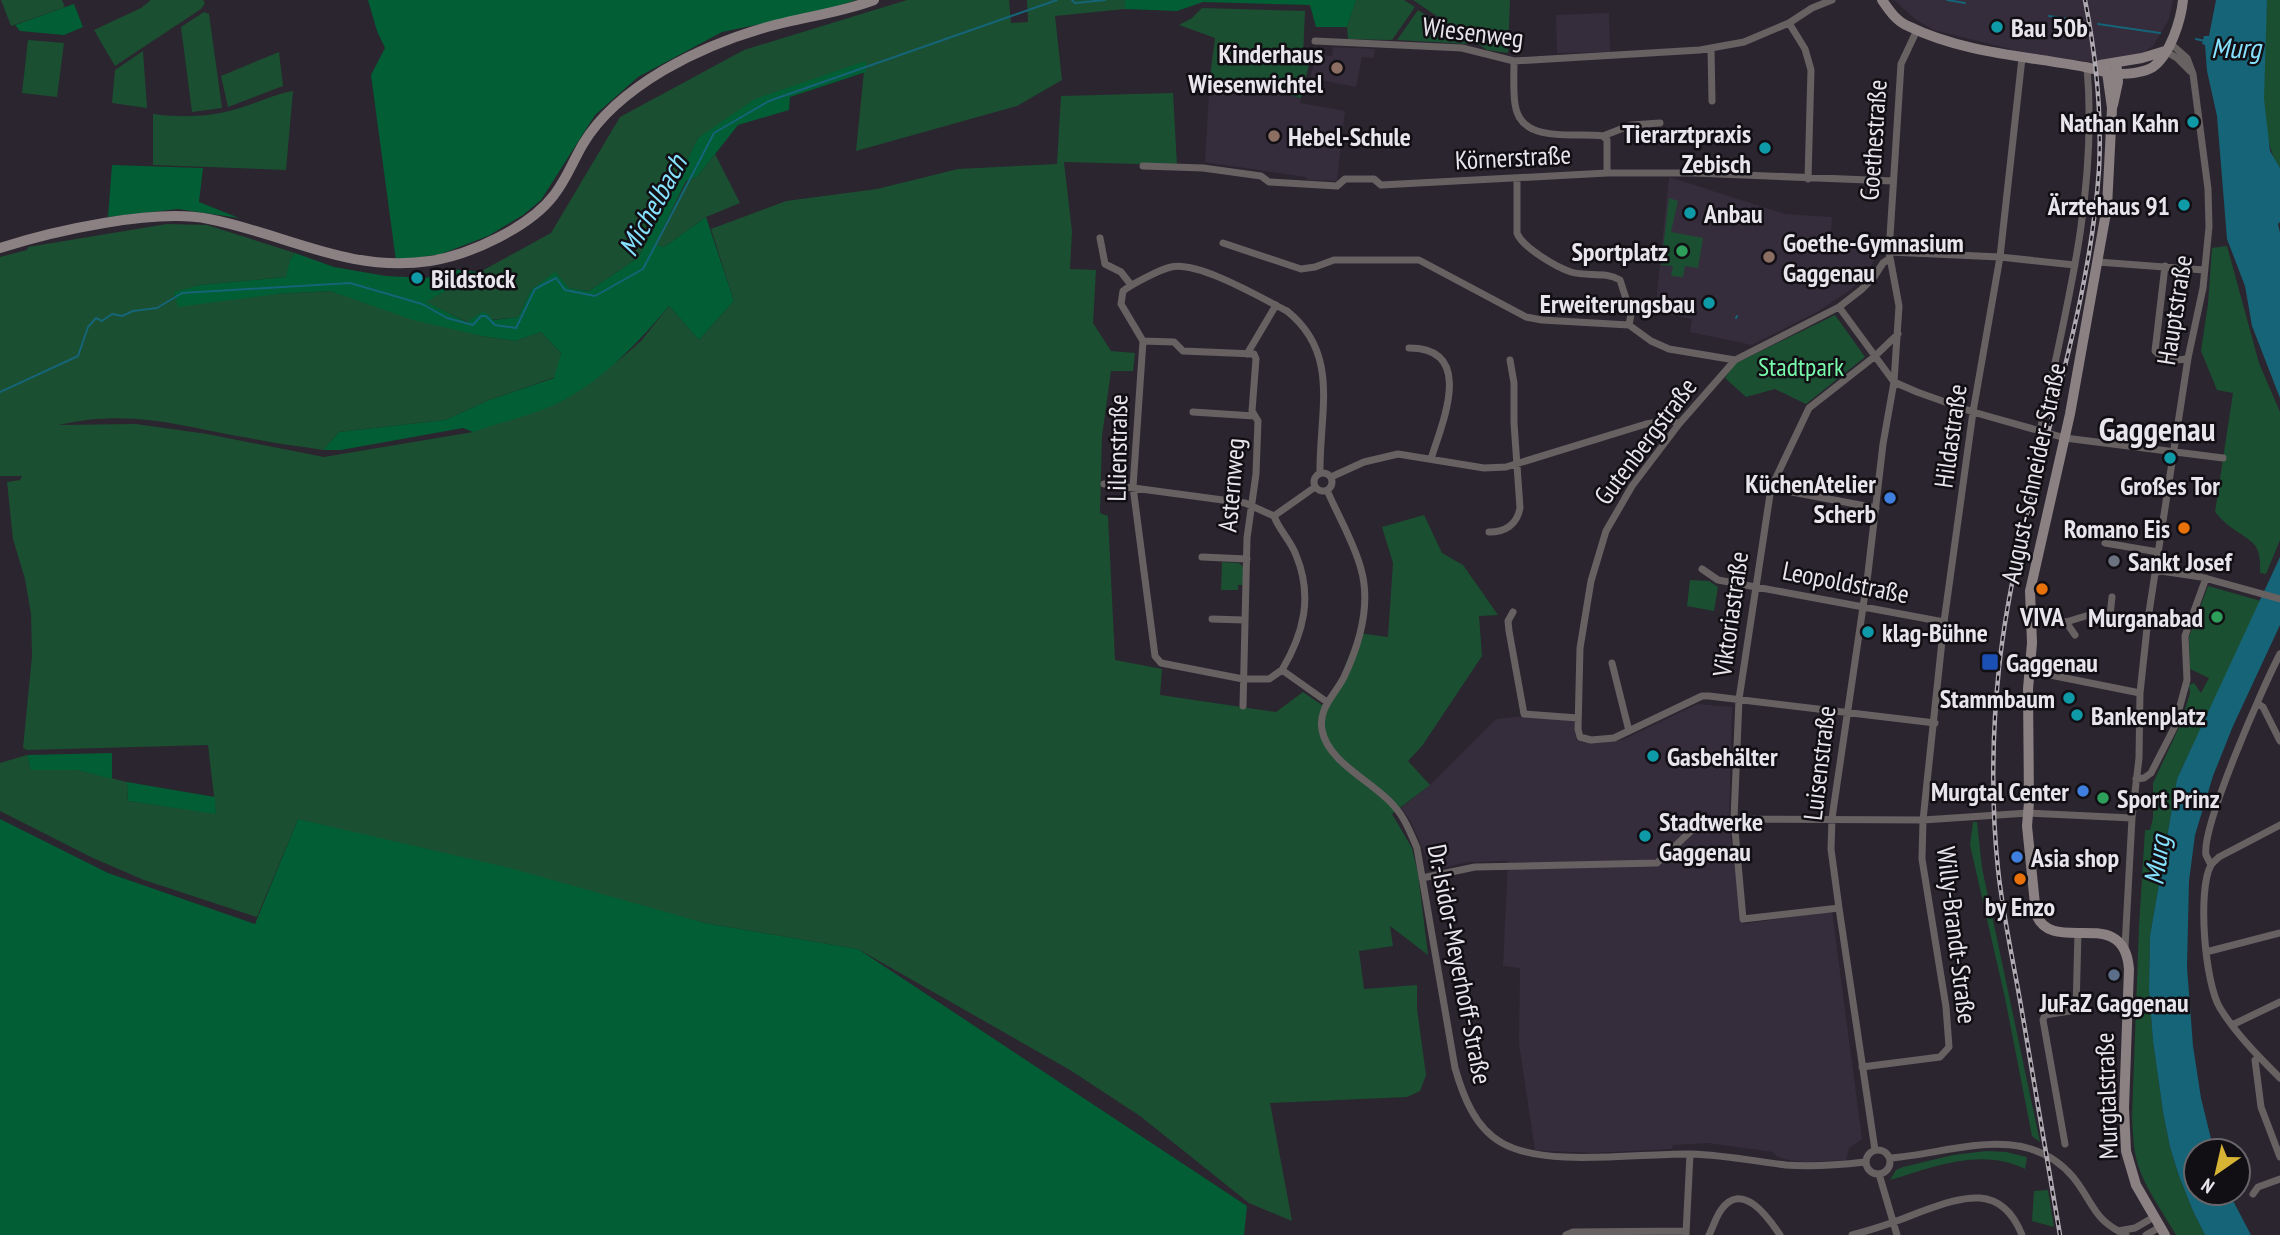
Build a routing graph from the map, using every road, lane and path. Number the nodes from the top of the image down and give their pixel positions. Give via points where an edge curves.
1 (874, 0) edge
2 (1832, 0) edge
3 (1884, 0) edge
4 (2183, 0) edge
5 (1789, 23) junction
6 (1917, 30) junction
7 (1315, 41) dead end
8 (2168, 47) junction
9 (1711, 48) junction
10 (2022, 58) junction
11 (1514, 61) junction
12 (2087, 67) junction
13 (2112, 69) junction
14 (1712, 101) dead end
15 (1660, 124) dead end
16 (1603, 136) junction
17 (1143, 166) dead end
18 (1607, 173) junction
19 (1808, 179) junction
20 (1517, 180) junction
21 (1893, 181) junction
22 (1100, 238) dead end
23 (1223, 243) dead end
24 (0, 248) edge
25 (1889, 255) junction
26 (2000, 257) junction
27 (2098, 262) junction
28 (2074, 265) junction
29 (2165, 266) junction
30 (2204, 270) junction
31 (1132, 285) junction
32 (1276, 305) junction
33 (1839, 307) junction
34 (1629, 325) junction
35 (1898, 334) junction
36 (1143, 341) junction
37 (1409, 348) dead end
38 (1247, 354) junction
39 (1874, 357) junction
40 (2188, 358) junction
41 (1510, 360) dead end
42 (1735, 360) junction
43 (1894, 382) junction
44 (1193, 412) dead end
45 (1973, 412) junction
46 (1255, 416) junction
47 (1679, 424) junction
48 (2040, 431) junction
49 (2065, 438) junction
50 (2173, 452) junction
51 (2223, 458) dead end
52 (1431, 459) junction
53 (1517, 464) junction
54 (1320, 473) junction
55 (1331, 477) junction
56 (1104, 484) dead end
57 (1133, 487) junction
58 (1315, 487) junction
59 (1771, 488) junction
60 (1327, 490) junction
61 (1251, 505) junction
62 (1876, 508) junction
63 (1274, 516) junction
64 (1489, 532) dead end
65 (2108, 544) dead end
66 (2158, 552) junction
67 (1202, 557) dead end
68 (1247, 559) junction
69 (1702, 569) dead end
70 (2155, 573) junction
71 (2206, 578) junction
72 (1755, 585) junction
73 (2112, 597) dead end
74 (2280, 599) edge
75 (1864, 607) junction
76 (1513, 612) dead end
77 (2032, 615) junction
78 (2110, 616) junction
79 (2129, 618) tunnel mouth
80 (1212, 619) dead end
81 (1244, 620) junction
82 (1944, 622) junction
83 (2066, 622) junction
84 (2074, 635) dead end
85 (2280, 654) edge
86 (1612, 663) dead end
87 (1282, 670) junction
88 (2030, 671) junction
89 (1243, 679) junction
90 (2140, 693) junction
91 (1739, 699) junction
92 (1327, 702) junction
93 (2258, 705) junction
94 (1243, 706) dead end
95 (1846, 711) junction
96 (1578, 718) junction
97 (1935, 723) junction
98 (1629, 731) junction
99 (2280, 740) edge
100 (2136, 779) junction
101 (2028, 813) junction
102 (1734, 818) junction
103 (1832, 818) junction
104 (2132, 818) junction
105 (1923, 820) junction
106 (2280, 825) edge
107 (2211, 865) junction
108 (1422, 878) junction
109 (1839, 908) junction
110 (2078, 932) junction
111 (2280, 933) edge
112 (2125, 947) junction
113 (2206, 952) junction
114 (2280, 1002) edge
115 (2232, 1025) junction
116 (2259, 1057) junction
117 (1862, 1067) junction
118 (2280, 1078) edge
119 (2065, 1144) dead end
120 (1875, 1150) junction
121 (1689, 1154) junction
122 (2280, 1157) edge
123 (1890, 1158) junction
124 (1865, 1163) junction
125 (1879, 1174) junction
126 (2280, 1179) edge
127 (2253, 1194) dead end
128 (2154, 1217) junction
129 (1892, 1223) junction
130 (2117, 1231) junction
131 (2163, 1231) edge
132 (1686, 1233) edge
133 (1566, 1235) edge
134 (1709, 1235) edge
135 (1780, 1235) edge
136 (1852, 1235) edge
137 (1897, 1235) edge
138 (2022, 1235) edge
139 (2126, 1235) edge
140 (2146, 1235) edge

1 - 24 main road via 765,28 665,70 624,97 597,123 554,195 531,219 459,253 430,261 371,263 327,254 253,229 172,218 96,225
2 - 5 street, Wiesenweg
3 - 6 main road
4 - 8 main road via 2179,25
5 - 9 street, Wiesenweg via 1744,42
5 - 19 street via 1811,70
6 - 10 main road
6 - 21 street, Goethestraße via 1901,64
7 - 11 street, Wiesenweg via 1462,48
8 - 13 main road
8 - 30 street, Hauptstraße via 2187,58 2193,74 2208,189
9 - 11 street, Wiesenweg
9 - 14 street
10 - 12 main road
10 - 26 street, Hildastraße
11 - 16 street via 1515,106 1527,126 1549,134
12 - 13 main road
12 - 28 street via 2090,150
13 - 27 main road, August-Schneider-Straße via 2107,207
15 - 16 street via 1631,125
16 - 18 street via 1607,140
17 - 20 street, Körnerstraße via 1203,168 1261,176 1269,182 1337,186 1345,179 1374,179 1381,185
18 - 19 street, Körnerstraße
18 - 20 street, Körnerstraße
19 - 21 street, Körnerstraße
20 - 34 street via 1519,240 1572,272 1611,275 1620,281
21 - 25 street, Goethestraße
22 - 31 street via 1105,264 1121,272
23 - 34 street via 1301,269 1334,260 1419,260 1526,317
25 - 26 street
25 - 33 street, Gutenbergstraße via 1861,290
25 - 35 street, Goethestraße via 1899,306
26 - 28 street
26 - 45 street, Hildastraße
27 - 29 street
27 - 49 main road, August-Schneider-Straße
28 - 48 street
29 - 30 street
29 - 40 street via 2155,351 2164,357
30 - 40 street, Hauptstraße
31 - 32 street via 1172,266 1204,271
31 - 36 street via 1123,291 1121,304
32 - 38 street
32 - 54 street via 1298,319 1320,355 1324,376
33 - 39 street
33 - 42 street, Gutenbergstraße
34 - 42 street via 1669,349
35 - 39 street, Viktoriastraße
35 - 43 street, Goethestraße
36 - 38 street via 1174,342 1183,351
36 - 57 street, Lilienstraße
37 - 52 street via 1422,348 1438,357 1451,380
38 - 46 street, Asternweg via 1256,359
39 - 43 street
39 - 59 street, Viktoriastraße via 1809,408
40 - 50 street, Hauptstraße
41 - 53 street
42 - 47 street, Gutenbergstraße
43 - 45 street
43 - 62 street, Luisenstraße
44 - 46 street, Asternweg
45 - 48 street
45 - 82 street, Hildastraße
46 - 61 street, Asternweg via 1256,474
47 - 53 street via 1671,420 1646,424
47 - 96 street, Gutenbergstraße via 1632,486 1606,531 1581,637
48 - 49 street
49 - 50 street
49 - 77 main road, August-Schneider-Straße via 2034,568
50 - 51 street
50 - 66 street, Hauptstraße
52 - 53 street via 1484,468
52 - 55 street via 1398,454
53 - 64 street via 1519,513 1510,527
54 - 55 street
54 - 58 street
55 - 60 street
56 - 57 street
57 - 61 street
57 - 89 street, Lilienstraße via 1155,656 1161,663
58 - 60 street
58 - 63 street
59 - 62 street
59 - 72 street, Viktoriastraße
60 - 92 street via 1362,570 1365,597 1352,657
61 - 63 street
61 - 68 street, Asternweg
62 - 75 street, Luisenstraße
63 - 87 street via 1296,553 1306,592 1303,626
65 - 66 street
66 - 70 street, Hauptstraße
67 - 68 street, Asternweg
68 - 81 street, Asternweg
69 - 72 street, Leopoldstraße via 1718,580
70 - 71 street
70 - 90 street, Hauptstraße via 2144,619
71 - 74 street
71 - 100 street via 2185,636 2187,680 2174,728 2151,773
72 - 75 street, Leopoldstraße
72 - 91 street, Viktoriastraße
73 - 78 street
75 - 82 street, Leopoldstraße
75 - 95 street, Luisenstraße
76 - 96 street via 1509,631 1524,714
77 - 83 street
77 - 88 main road, August-Schneider-Straße
78 - 79 street
78 - 83 street via 2089,615
80 - 81 street
81 - 89 street, Asternweg
82 - 97 street, Hildastraße
83 - 84 street
85 - 93 street
86 - 98 street
87 - 89 street via 1269,679
87 - 92 street
88 - 90 street
88 - 101 main road, August-Schneider-Straße
89 - 94 street, Asternweg
90 - 100 street, Hauptstraße
91 - 95 street
91 - 98 street via 1702,696
91 - 102 street, Viktoriastraße
92 - 108 street, Dr.-Isidor-Meyerhoff-Straße via 1321,728 1325,742 1394,806 1417,848
93 - 99 street
93 - 107 street via 2216,810 2207,844
95 - 97 street
95 - 103 street, Luisenstraße
96 - 98 street, Gutenbergstraße via 1580,737 1591,740
97 - 105 street, Hildastraße
100 - 104 street, Hauptstraße
101 - 104 street
101 - 105 street
101 - 110 main road, August-Schneider-Straße via 2039,922 2050,930
102 - 103 street
102 - 108 street via 1691,831 1657,863 1475,867
102 - 109 street, Viktoriastraße via 1743,919
103 - 105 street
103 - 109 street, Luisenstraße
104 - 112 street, Hauptstraße
105 - 117 street, Willy-Brandt-Straße via 1922,859 1949,1047 1940,1057
106 - 107 street
107 - 113 street via 2204,899
108 - 121 street, Dr.-Isidor-Meyerhoff-Straße via 1455,1068 1469,1107 1489,1134 1537,1156
109 - 117 street, Luisenstraße
110 - 112 main road, August-Schneider-Straße via 2112,937
110 - 119 street via 2076,1010 2043,1020
111 - 113 street
112 - 128 main road, Murgtalstraße via 2129,970 2125,1140 2132,1175
113 - 115 street via 2217,1003
114 - 115 street
115 - 116 street
116 - 118 street
116 - 122 street via 2255,1060 2261,1107
117 - 120 street, Luisenstraße
120 - 123 street
120 - 124 street
121 - 124 street, Dr.-Isidor-Meyerhoff-Straße via 1806,1166
121 - 132 street
123 - 125 street via 1888,1169
123 - 130 street via 1982,1143 2025,1147 2066,1169 2096,1214
124 - 125 street via 1869,1171
125 - 129 street
126 - 127 street via 2258,1187
128 - 130 street via 2135,1228
128 - 131 main road, Murgtalstraße
129 - 136 street
129 - 137 street
129 - 138 street via 1978,1197 2006,1209
130 - 139 street
131 - 140 street
132 - 133 street
134 - 135 street via 1721,1210 1739,1197 1748,1199

